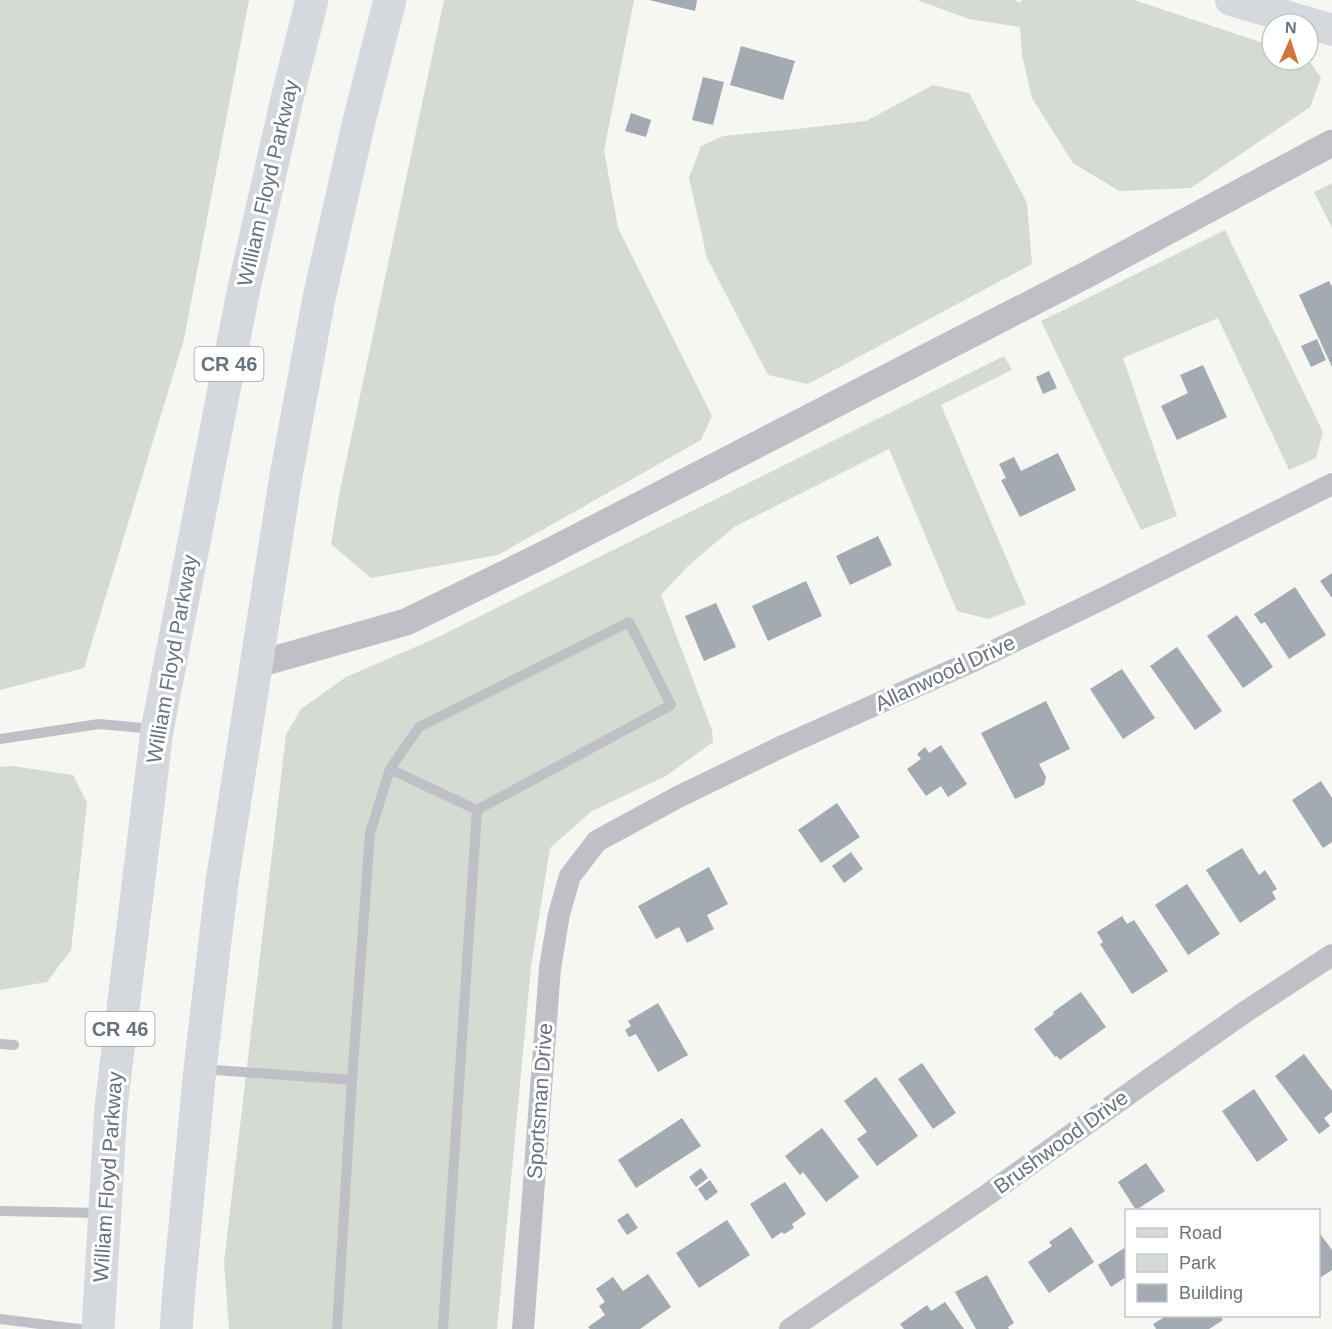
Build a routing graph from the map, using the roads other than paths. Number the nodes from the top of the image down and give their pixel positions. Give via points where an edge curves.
1 (312, 0) edge
2 (390, 0) edge
3 (1231, 0) edge
4 (1332, 30) edge
5 (1332, 144) edge
6 (1332, 484) edge
7 (255, 665) junction
8 (157, 730) junction
9 (0, 739) edge
10 (390, 769) junction
11 (477, 810) junction
12 (570, 876) joint
13 (1332, 955) edge
14 (0, 1044) edge
15 (14, 1045) dead end
16 (201, 1069) junction
17 (352, 1080) junction
18 (0, 1210) edge
19 (104, 1214) junction
20 (0, 1319) edge
21 (79, 1329) edge
22 (98, 1329) edge
23 (176, 1329) edge
24 (337, 1329) edge
25 (443, 1329) edge
26 (524, 1329) edge
27 (790, 1329) edge

1 - 8 highway, William Floyd Parkway / CR 46 via 244,288
2 - 7 highway via 319,298
3 - 4 main road
5 - 7 street via 1086,275 406,622
6 - 12 street, Allanwood Drive via 1104,598 678,797 597,842
7 - 16 highway via 222,882
8 - 9 lane via 99,724
8 - 19 highway, William Floyd Parkway / CR 46 via 111,1107
10 - 11 lane
10 - 11 lane via 419,727 629,622 671,705
10 - 17 lane via 370,833
11 - 25 lane
12 - 26 street, Sportsman Drive via 558,914 550,968
13 - 27 street, Brushwood Drive
14 - 15 lane
16 - 17 lane
16 - 23 highway
17 - 24 lane
18 - 19 lane
19 - 22 highway, William Floyd Parkway / CR 46
20 - 21 lane

